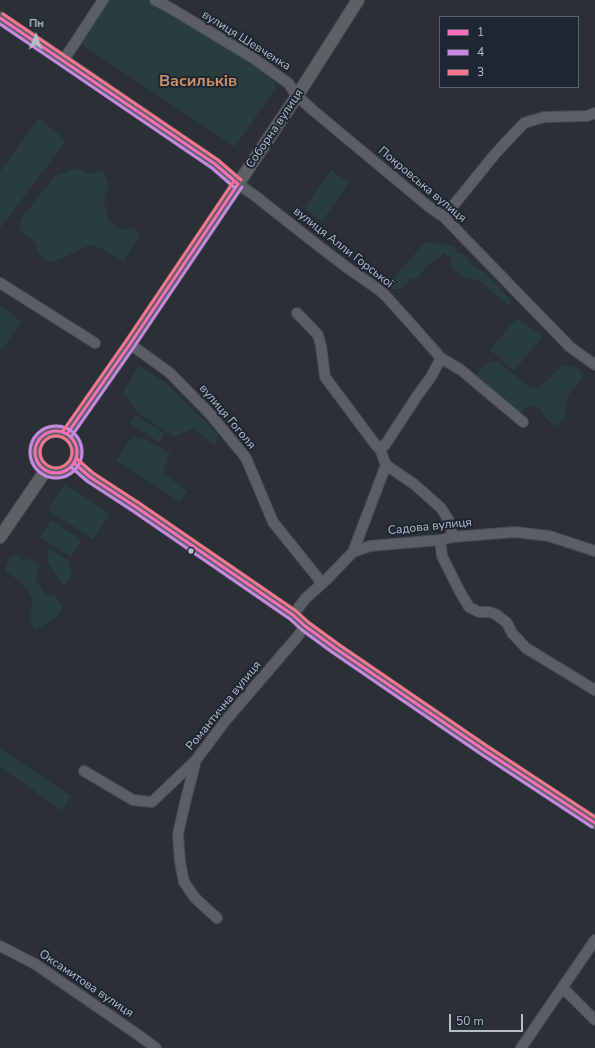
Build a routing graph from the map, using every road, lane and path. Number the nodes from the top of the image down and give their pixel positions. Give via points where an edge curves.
1 (103, 0) edge
2 (155, 0) edge
3 (358, 0) edge
4 (0, 18) edge
5 (63, 60) junction
6 (297, 96) junction
7 (595, 113) edge
8 (238, 184) junction
9 (444, 217) junction
10 (0, 283) edge
11 (297, 313) dead end
12 (95, 343) dead end
13 (130, 344) junction
14 (441, 358) junction
15 (595, 365) edge
16 (523, 422) dead end
17 (67, 434) junction
18 (380, 449) junction
19 (74, 463) junction
20 (386, 466) junction
21 (46, 470) junction
22 (0, 536) edge
23 (453, 536) junction
24 (440, 540) junction
25 (595, 551) edge
26 (353, 552) junction
27 (322, 583) junction
28 (293, 616) junction
29 (305, 626) junction
30 (595, 690) edge
31 (196, 760) junction
32 (84, 771) dead end
33 (595, 823) edge
34 (217, 918) dead end
35 (595, 940) edge
36 (0, 946) edge
37 (563, 988) junction
38 (595, 1020) edge
39 (156, 1048) edge
40 (521, 1048) edge

1 - 5 street
2 - 6 street, вулиця Шевченка via 253,58 288,83
3 - 6 main road, Соборна вулиця
4 - 5 main road
5 - 8 main road via 214,164
6 - 8 main road, Соборна вулиця
6 - 9 street, Покровська вулиця
7 - 9 street via 587,116 544,117 524,123
8 - 13 main road, Соборна вулиця
8 - 14 street, вулиця Алли Горської via 375,286
9 - 15 street, Покровська вулиця via 570,347
10 - 12 street
11 - 18 street via 318,335 325,377
13 - 17 main road, Соборна вулиця
13 - 27 street, вулиця Гоголя via 170,373 211,415 246,458 273,522
14 - 16 street, вулиця Алли Горської via 461,370
14 - 18 street via 431,377
17 - 19 main road via 77,447 78,453
17 - 21 main road via 51,431 40,438 35,452 40,465
18 - 20 street
19 - 21 main road via 67,470 60,472
19 - 28 main road via 90,477
20 - 23 street via 414,484 441,508 448,519
20 - 26 street
21 - 22 main road
23 - 24 street, Садова вулиця
23 - 25 street, Садова вулиця via 514,532 549,536
24 - 26 street, Садова вулиця via 370,546
24 - 30 street via 442,556 470,607 479,612 497,615 507,623 512,633 526,648
26 - 27 street, Садова вулиця
27 - 28 street, Садова вулиця via 305,599
28 - 29 main road
29 - 31 street, Романтична вулиця
29 - 33 main road
31 - 32 street via 152,802 132,800
31 - 34 street, Романтична вулиця via 178,834 180,862 184,882 195,898
35 - 37 street
36 - 39 street, Оксамитова вулиця via 35,964
37 - 38 street
37 - 40 street

